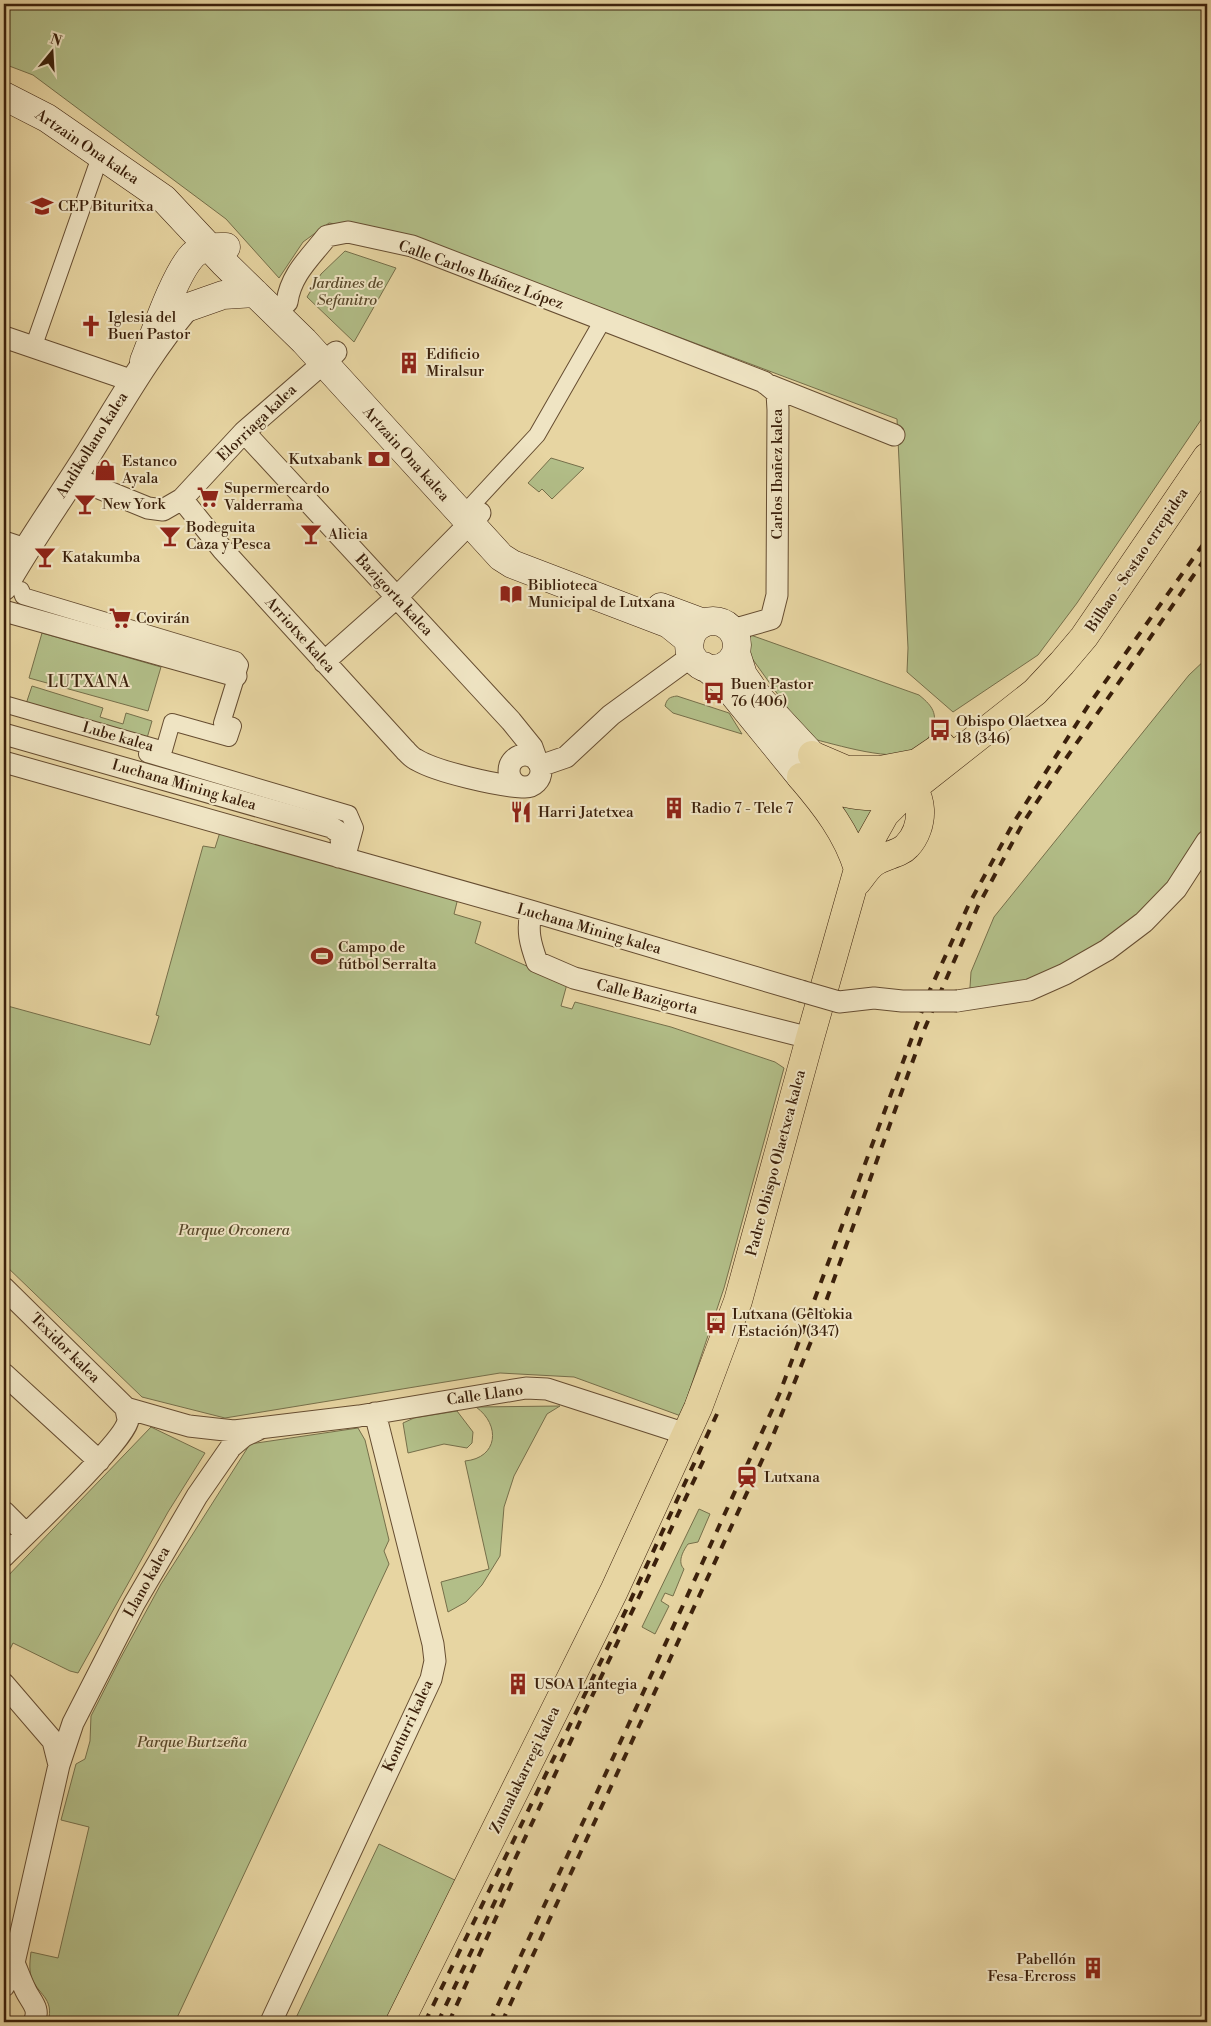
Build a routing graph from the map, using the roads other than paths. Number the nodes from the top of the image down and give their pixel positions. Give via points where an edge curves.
1 (4, 96) edge
2 (101, 154) junction
3 (167, 203) junction
4 (220, 252) junction
5 (180, 276) junction
6 (255, 293) junction
7 (287, 302) junction
8 (186, 308) junction
9 (603, 320) junction
10 (623, 328) joint
11 (4, 337) edge
12 (33, 348) junction
13 (329, 357) junction
14 (138, 371) junction
15 (764, 382) junction
16 (244, 432) junction
17 (894, 435) dead end
18 (1207, 457) edge
19 (80, 478) junction
20 (182, 499) junction
21 (474, 514) junction
22 (14, 545) edge
23 (4, 587) edge
24 (396, 598) junction
25 (6, 616) edge
26 (740, 636) junction
27 (698, 646) junction
28 (324, 662) junction
29 (236, 676) joint
30 (4, 704) edge
31 (4, 712) edge
32 (4, 734) edge
33 (4, 762) edge
34 (538, 764) junction
35 (806, 766) junction
36 (901, 782) junction
37 (1207, 841) edge
38 (344, 854) junction
39 (856, 878) junction
40 (531, 911) junction
41 (810, 1038) junction
42 (4, 1288) edge
43 (6, 1382) edge
44 (126, 1408) junction
45 (374, 1413) junction
46 (195, 1427) junction
47 (269, 1427) junction
48 (686, 1434) junction
49 (99, 1460) junction
50 (218, 1464) junction
51 (4, 1512) edge
52 (26, 1534) junction
53 (4, 1556) edge
54 (4, 1684) edge
55 (82, 1704) junction
56 (44, 1728) junction
57 (59, 1766) junction
58 (14, 1963) junction
59 (4, 1986) edge
60 (402, 2011) edge
61 (34, 2022) edge
62 (271, 2022) edge

1 - 2 main road, Artzain Ona kalea via 47,118
2 - 3 main road, Artzain Ona kalea
2 - 12 street
3 - 4 main road, Artzain Ona kalea
3 - 5 main road via 178,225
4 - 5 main road via 193,256
4 - 6 main road, Artzain Ona kalea
4 - 7 main road, Artzain Ona kalea
4 - 8 main road
5 - 14 main road
6 - 8 main road via 223,295
6 - 13 main road, Artzain Ona kalea
7 - 9 street, Calle Carlos Ibáñez López via 293,279 302,264 327,236 348,232 412,246
7 - 13 main road, Artzain Ona kalea
8 - 14 street, Andikollano kalea
9 - 10 street, Calle Carlos Ibáñez López
9 - 21 street via 538,435
10 - 15 street, Carlos Ibañez kalea
11 - 12 street
12 - 14 street
13 - 16 street, Elorriaga kalea
13 - 21 main road, Artzain Ona kalea
14 - 19 street, Andikollano kalea
15 - 17 street, Carlos Ibañez kalea
15 - 26 street, Carlos Ibañez kalea via 777,393 777,595 771,619
16 - 20 street, Elorriaga kalea
16 - 24 street, Bazigorta kalea
18 - 36 main road, Bilbao - Sestao errepidea via 1084,637
19 - 20 street via 148,508 163,510
19 - 22 street, Andikollano kalea
20 - 28 street, Arriotxe kalea via 223,550
21 - 24 street
21 - 27 main road, Artzain Ona kalea via 526,554
22 - 23 street, Andikollano kalea
24 - 28 street
24 - 34 street, Bazigorta kalea via 511,721 532,747
25 - 29 street, Lube kalea
26 - 27 main road via 719,622
26 - 27 main road via 732,660 719,668
26 - 35 main road via 743,675 805,751
27 - 34 street via 611,715 566,756
27 - 35 main road, Artzain Ona kalea via 722,680
28 - 34 street, Arriotxe kalea via 417,760 505,786 522,787 510,778 511,764 523,756 533,758
29 - 30 street, Lube kalea via 222,723 233,726 230,738 172,722 164,750
31 - 38 street via 349,814 355,828
32 - 38 street, Luchana Mining kalea via 331,827 340,833
33 - 38 street, Luchana Mining kalea
35 - 36 main road via 828,790 866,798
35 - 39 main road via 852,847
36 - 39 main road via 865,835
36 - 39 main road via 919,801 921,818 916,831 906,847 873,863
37 - 40 street, Luchana Mining kalea, bridge via 1176,889 1144,922 1108,950 1030,990 957,1001 874,998 839,1002
38 - 40 street, Luchana Mining kalea
39 - 41 main road, Padre Obispo Olaetxea kalea
40 - 41 street, Calle Bazigorta via 528,929 537,962 555,971
41 - 48 main road, Padre Obispo Olaetxea kalea via 738,1302
42 - 44 street, Texidor kalea
43 - 49 street
44 - 46 street
44 - 49 street via 128,1420 123,1432
45 - 47 street, Calle Llano
45 - 48 street, Calle Llano via 526,1388 547,1389
45 - 62 street, Konturri kalea via 429,1626 435,1661 431,1679
46 - 47 street via 234,1431
46 - 50 street via 216,1445 220,1453
47 - 50 street, Llano kalea via 244,1436
48 - 60 main road, Zumalakarregi kalea via 614,1591
49 - 52 street
50 - 55 street, Llano kalea via 134,1604
51 - 52 street
52 - 53 street
54 - 56 street, Llano kalea
55 - 56 street, Llano kalea via 64,1723
55 - 57 street, Llano kalea
56 - 57 street, Llano kalea via 53,1741
57 - 58 street, Llano kalea
58 - 59 street, Llano kalea
58 - 61 street via 34,2004

